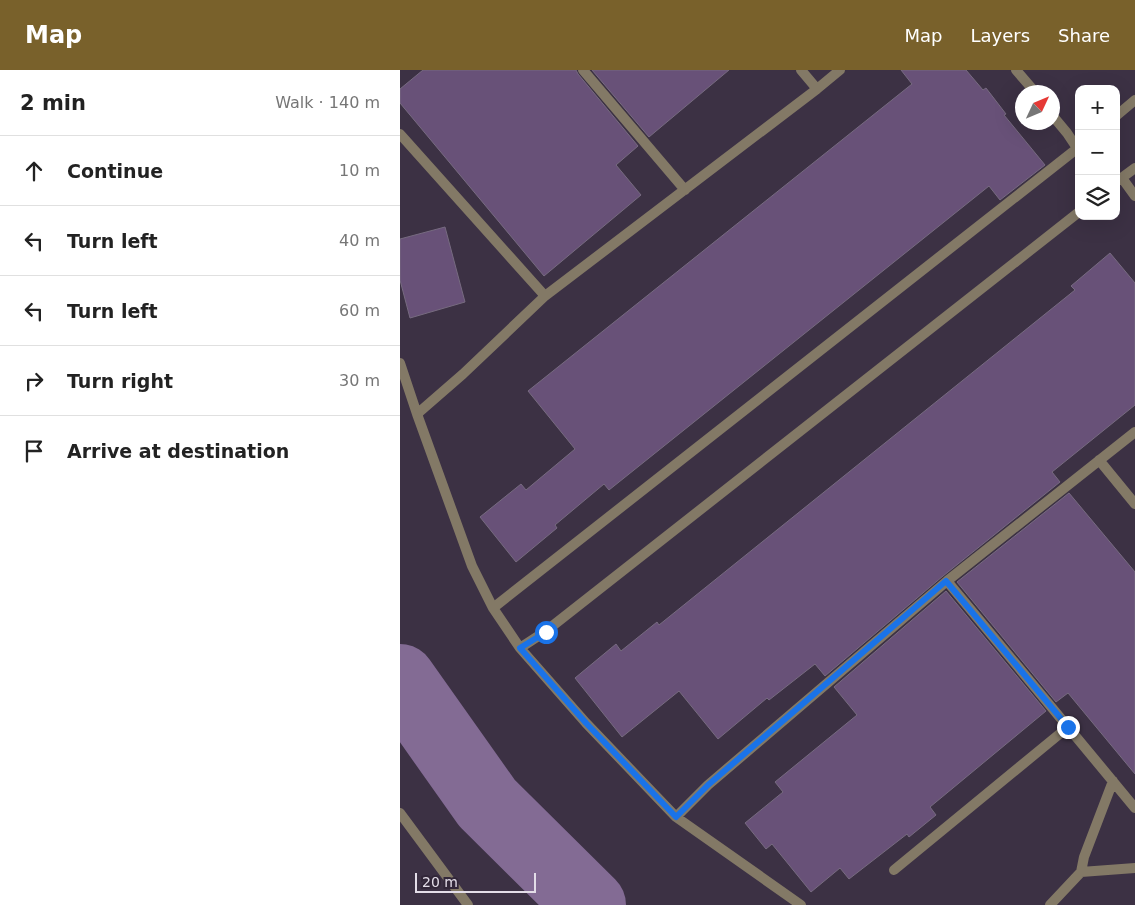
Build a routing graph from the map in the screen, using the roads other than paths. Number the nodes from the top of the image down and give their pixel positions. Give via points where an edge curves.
1 (583, 70) edge
2 (801, 70) edge
3 (840, 70) edge
4 (1016, 70) edge
5 (1028, 85) edge
6 (817, 89) junction
7 (1135, 100) edge
8 (1120, 113) edge
9 (1060, 125) edge
10 (400, 134) edge
11 (1075, 144) edge
12 (1075, 150) edge
13 (1135, 168) edge
14 (1120, 179) edge
15 (1120, 181) edge
16 (685, 190) junction
17 (1135, 196) edge
18 (1075, 215) edge
19 (545, 296) junction
20 (400, 363) edge
21 (417, 414) junction
22 (1135, 432) edge
23 (1099, 460) junction
24 (1135, 504) edge
25 (946, 581) junction
26 (493, 608) junction
27 (520, 648) junction
28 (1068, 727) junction
29 (1113, 782) junction
30 (1135, 808) edge
31 (400, 813) edge
32 (676, 817) junction
33 (1135, 868) edge
34 (894, 870) dead end
35 (1081, 872) junction
36 (468, 905) edge
37 (801, 905) edge
38 (1050, 905) edge

1 - 16 street
2 - 6 street
3 - 6 street
4 - 5 street
6 - 16 street
7 - 8 street
9 - 11 street
10 - 19 street
12 - 26 street
13 - 14 street
15 - 17 street
16 - 19 street
18 - 27 street via 554,625
19 - 21 street
20 - 21 street
21 - 26 street via 472,566
22 - 23 street
23 - 24 street
23 - 25 street
25 - 28 street
25 - 32 street via 708,785
26 - 27 street
27 - 32 street
28 - 29 street
28 - 34 street
29 - 30 street
29 - 35 street
31 - 36 street
32 - 37 street
33 - 35 street
35 - 38 street

